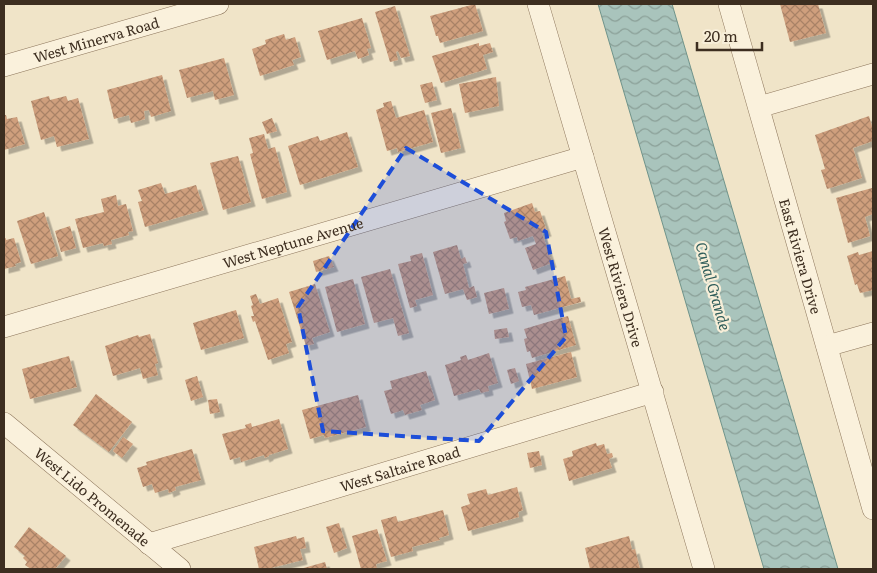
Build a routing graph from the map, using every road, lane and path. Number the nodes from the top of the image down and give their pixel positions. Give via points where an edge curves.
1 (218, 4) edge
2 (538, 4) edge
3 (729, 4) edge
4 (4, 66) edge
5 (873, 74) edge
6 (759, 107) junction
7 (583, 157) junction
8 (4, 327) edge
9 (873, 333) edge
10 (827, 346) junction
11 (652, 392) junction
12 (4, 424) edge
13 (873, 509) edge
14 (148, 544) junction
15 (180, 569) edge
16 (704, 569) edge

1 - 4 street, West Minerva Road
2 - 7 street, West Riviera Drive
3 - 6 street, East Riviera Drive
5 - 6 street
6 - 10 street, East Riviera Drive
7 - 8 street, West Neptune Avenue
7 - 11 street, West Riviera Drive
9 - 10 street
10 - 13 street, East Riviera Drive
11 - 14 street, West Saltaire Road
11 - 16 street, West Riviera Drive
12 - 14 street, West Lido Promenade
14 - 15 street, West Lido Promenade

